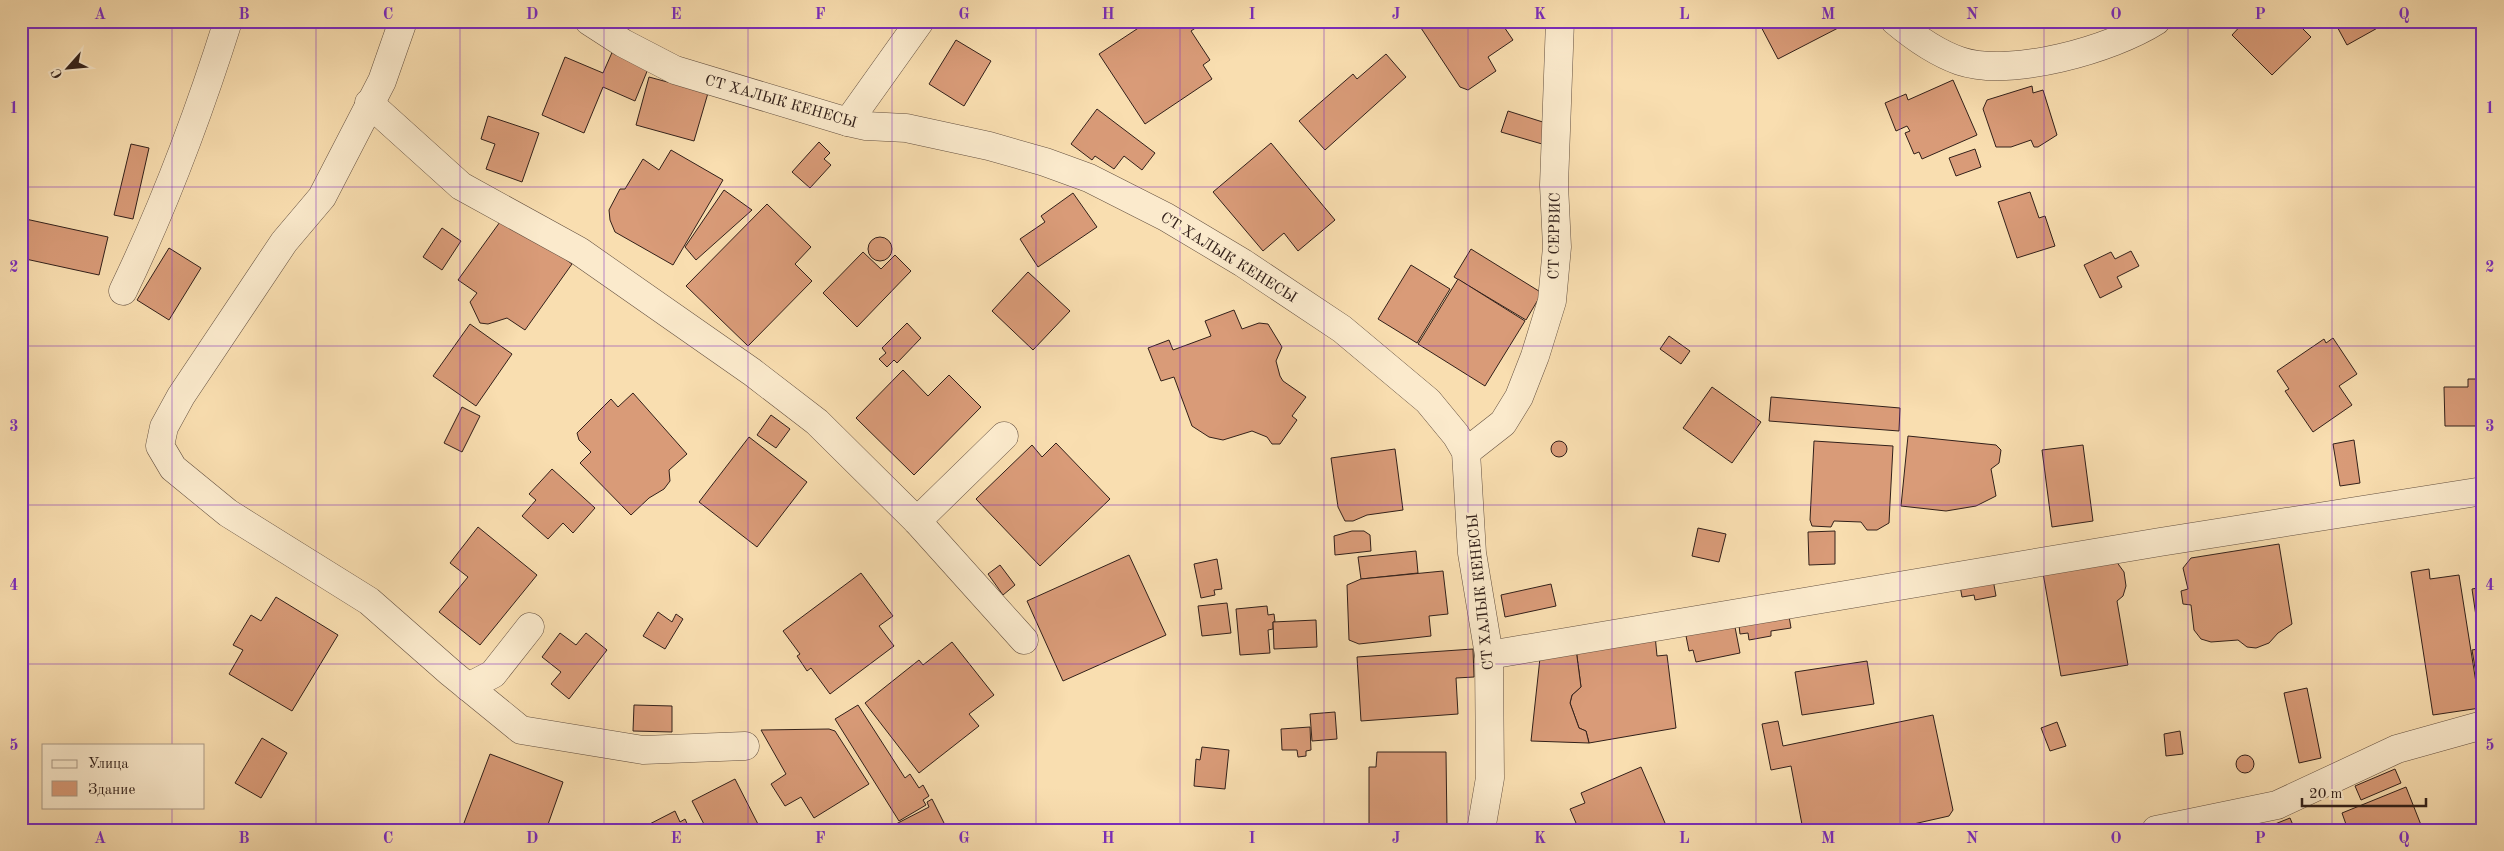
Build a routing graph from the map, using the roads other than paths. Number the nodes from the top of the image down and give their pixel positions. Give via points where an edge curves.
1 (228, 21) edge
2 (403, 21) edge
3 (588, 21) edge
4 (920, 21) edge
5 (1560, 21) edge
6 (1895, 21) edge
7 (2156, 21) edge
8 (370, 103) junction
9 (848, 122) junction
10 (123, 291) dead end
11 (1004, 436) dead end
12 (1466, 452) junction
13 (2483, 491) edge
14 (917, 521) junction
15 (530, 627) dead end
16 (1024, 640) dead end
17 (1489, 656) junction
18 (468, 687) junction
19 (2483, 725) edge
20 (745, 746) dead end
21 (1481, 830) edge
22 (2156, 830) edge

1 - 10 street via 170,186
2 - 8 street via 382,81
3 - 9 street, СТ ХАЛЫК КЕНЕСЫ via 675,70
4 - 9 street
5 - 12 street, СТ СЕРВИС via 1554,185 1557,247 1552,300 1519,397 1503,423
6 - 7 street via 1933,48 1962,61 2008,67 2075,54 2136,34
8 - 14 street via 460,186 579,251 752,372 817,422
8 - 18 street via 322,197 284,242 181,396 164,427 160,446 173,468 228,513 369,600
9 - 12 street, СТ ХАЛЫК КЕНЕСЫ via 915,130 1045,162 1089,178 1166,217 1342,329 1428,401
11 - 14 street
12 - 17 street, СТ ХАЛЫК КЕНЕСЫ via 1472,553
13 - 17 street via 2160,542
14 - 16 street
15 - 18 street via 493,674
17 - 21 street, СТ ХАЛЫК КЕНЕСЫ via 1490,778
18 - 20 street via 521,730 643,750
19 - 22 street via 2397,748 2277,805

